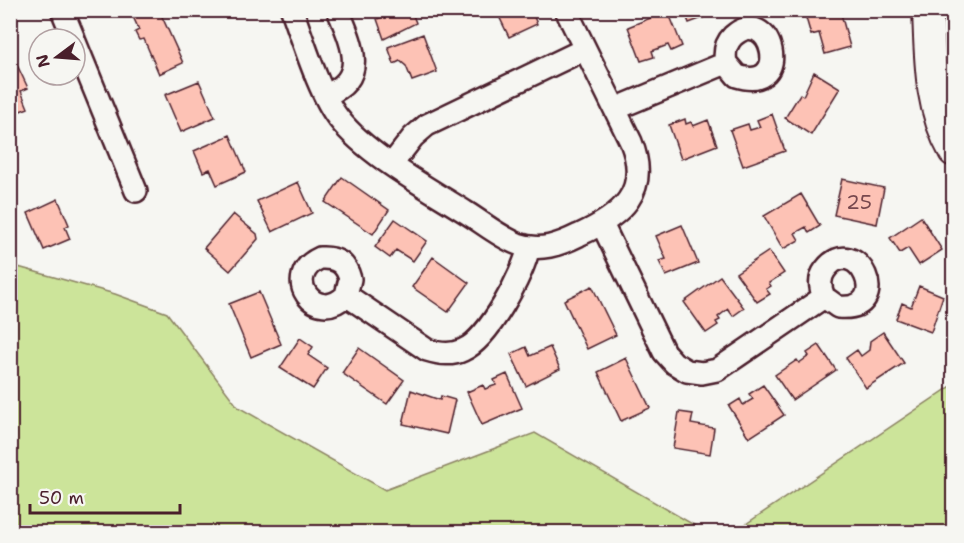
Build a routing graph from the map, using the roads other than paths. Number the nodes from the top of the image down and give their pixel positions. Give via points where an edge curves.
1 (62, 10) edge
2 (292, 10) edge
3 (338, 10) edge
4 (566, 10) edge
5 (928, 10) edge
6 (69, 27) edge
7 (585, 49) junction
8 (726, 63) dead end
9 (87, 72) edge
10 (326, 95) junction
11 (615, 110) junction
12 (954, 151) edge
13 (392, 164) junction
14 (136, 191) dead end
15 (602, 225) junction
16 (529, 247) junction
17 (346, 295) dead end
18 (824, 297) dead end

1 - 6 street
2 - 10 street
3 - 10 street via 353,46 353,66 344,83
4 - 7 street
5 - 12 main road via 930,83 946,138
7 - 11 street
7 - 13 street via 427,125
8 - 11 street
9 - 14 street
10 - 13 street via 340,121
11 - 15 street via 635,152 637,171 625,206
13 - 16 street via 510,240
15 - 16 street via 557,245
15 - 18 street via 664,352 687,371 702,373 724,367
16 - 17 street via 518,281 481,336 457,353 427,350

